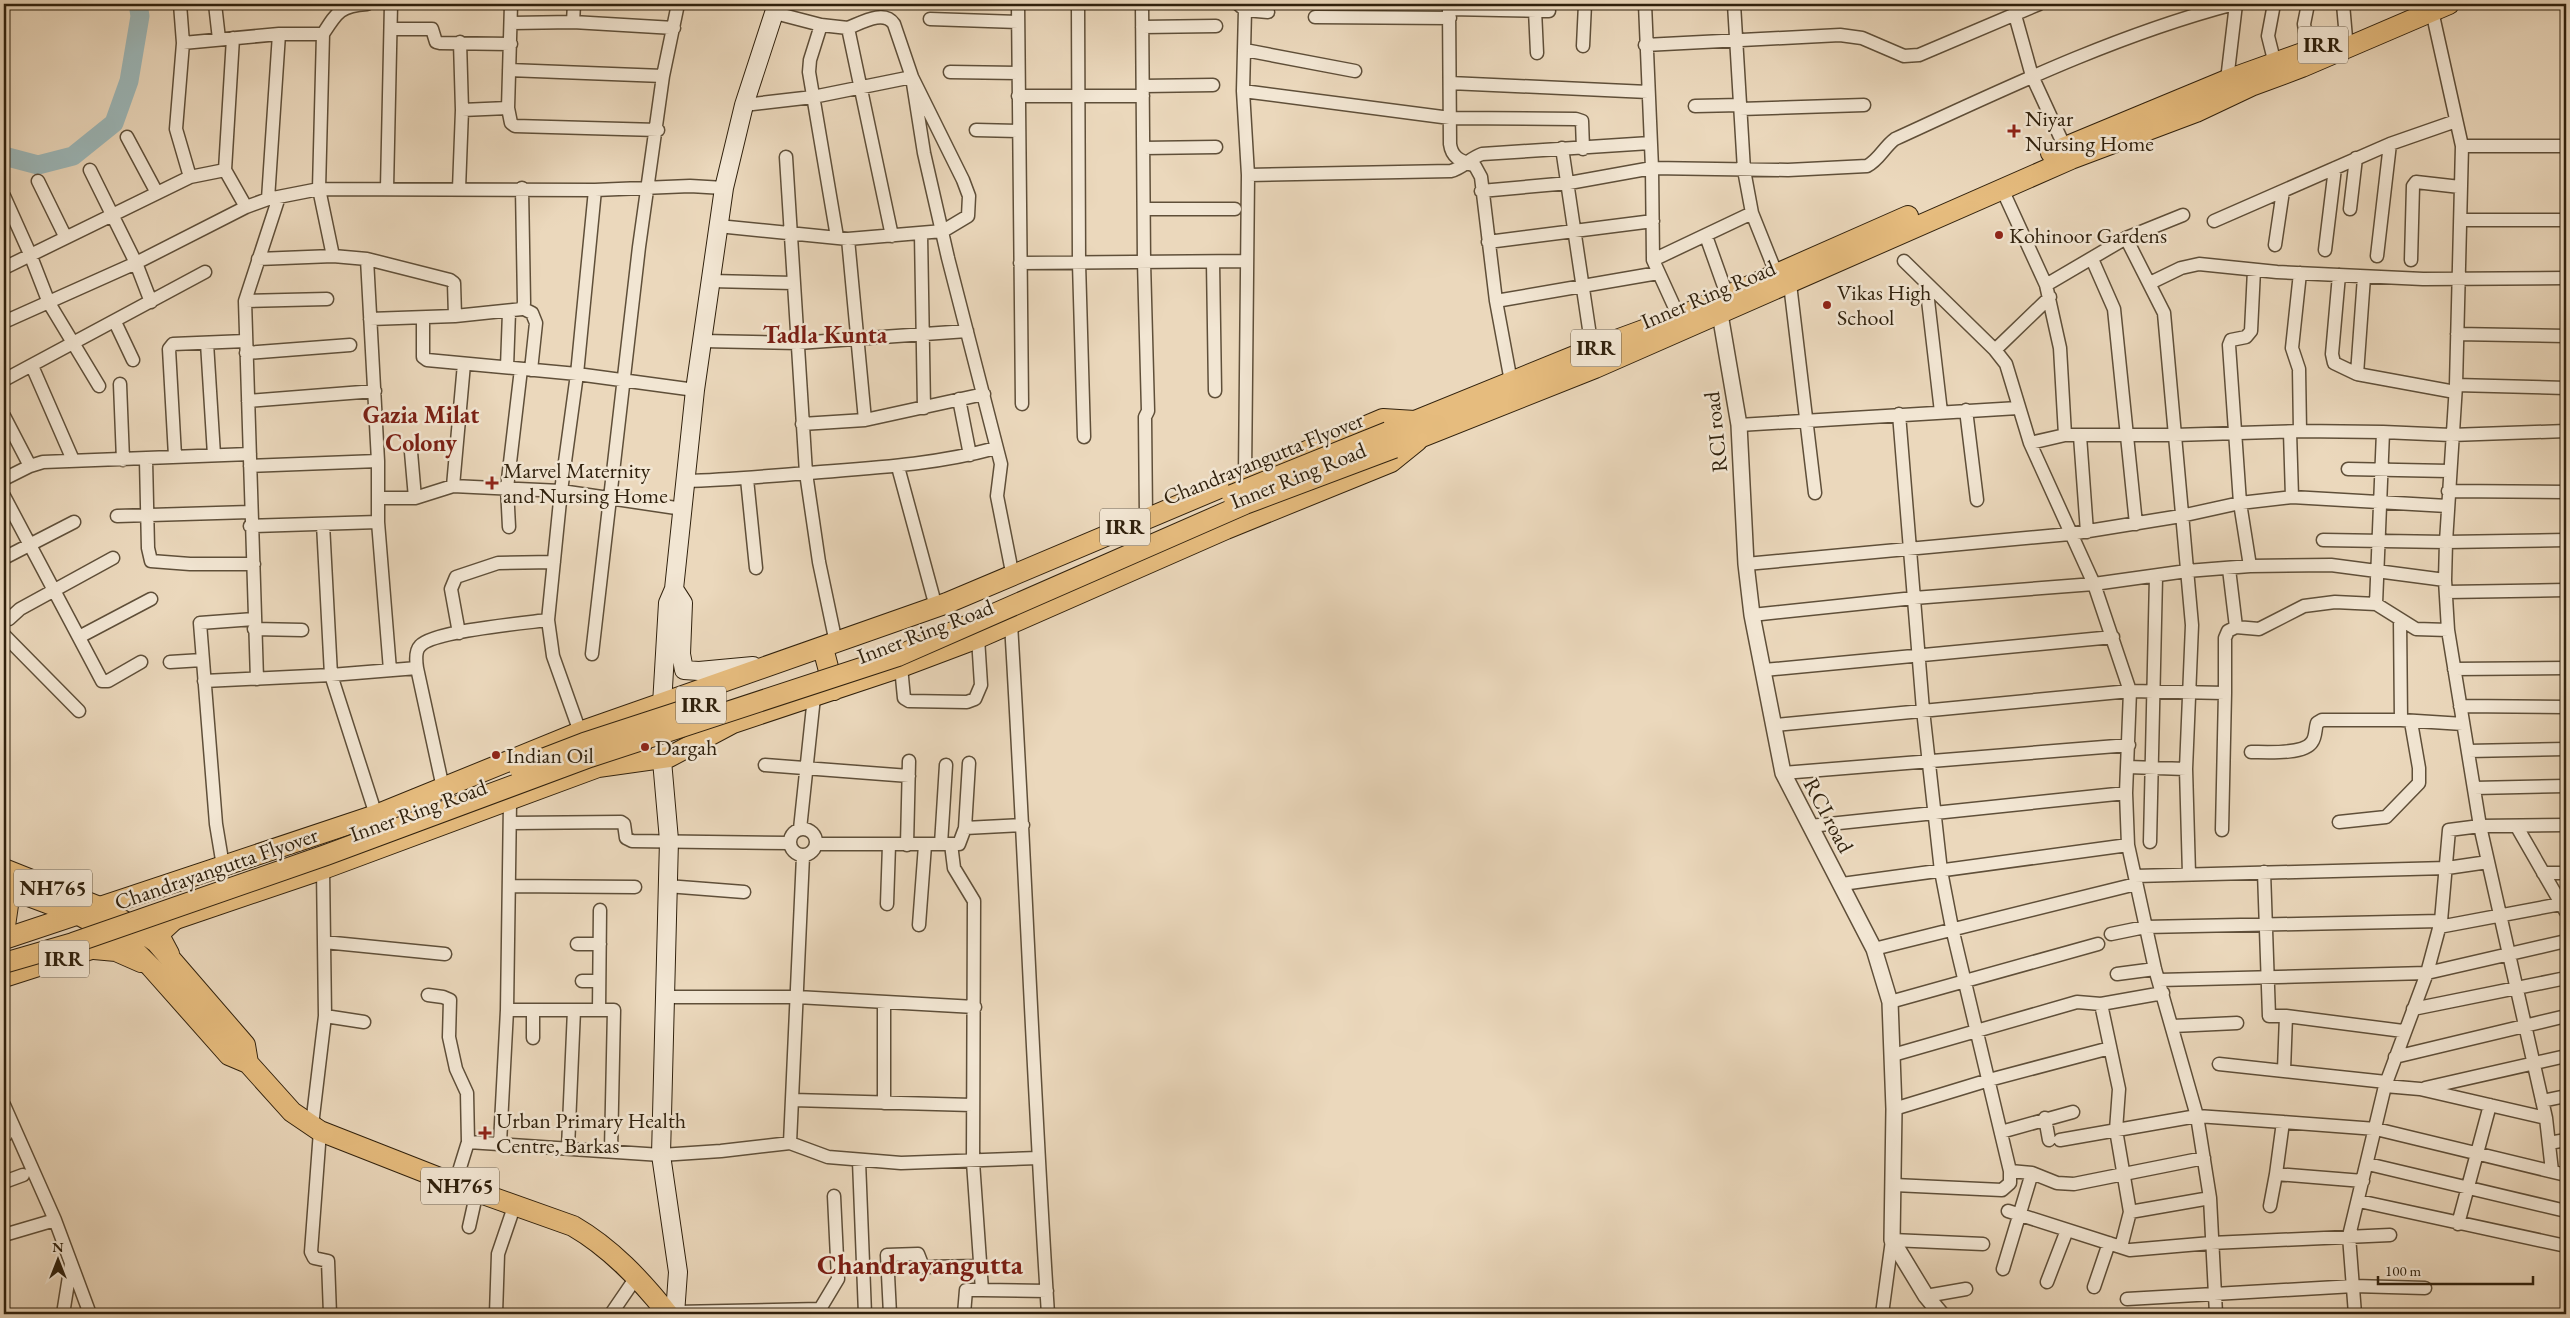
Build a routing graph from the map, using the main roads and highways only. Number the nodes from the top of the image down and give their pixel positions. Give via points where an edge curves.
1 (2433, 6) edge
2 (776, 8) edge
3 (2067, 153) junction
4 (1783, 279) junction
5 (1724, 305) junction
6 (1513, 391) junction
7 (1419, 429) junction
8 (1391, 440) junction
9 (674, 589) junction
10 (824, 647) junction
11 (834, 690) junction
12 (661, 703) junction
13 (661, 759) junction
14 (4, 869) edge
15 (4, 886) edge
16 (4, 894) edge
17 (70, 906) junction
18 (102, 908) junction
19 (174, 920) junction
20 (142, 932) junction
21 (4, 933) edge
22 (4, 939) edge
23 (123, 939) junction
24 (94, 948) junction
25 (4, 952) edge
26 (4, 963) edge
27 (152, 967) junction
28 (178, 967) junction
29 (4, 977) edge
30 (248, 1063) junction
31 (673, 1313) edge

1 - 3 main road, Inner Ring Road / IRR via 2227,80
1 - 3 main road, Inner Ring Road / IRR via 2311,64 2250,86 2196,112
2 - 9 main road via 744,105 724,188 695,390
3 - 4 main road, Inner Ring Road / IRR
3 - 4 main road, Inner Ring Road / IRR via 2002,189
4 - 5 main road, Inner Ring Road / IRR
5 - 6 main road, Inner Ring Road / IRR
5 - 6 main road, Inner Ring Road / IRR via 1679,317 1592,349
6 - 7 main road, Inner Ring Road / IRR
7 - 8 main road, Chandrayangutta Flyover / IRR
7 - 10 main road, Inner Ring Road / IRR via 1383,418 1013,576
7 - 11 main road, Inner Ring Road / IRR via 1391,462 1218,533 978,638
8 - 25 main road, Chandrayangutta Flyover / IRR, bridge via 1148,531 892,645 584,743 323,844
8 - 26 main road, Chandrayangutta Flyover / IRR, bridge via 898,656 590,757 326,855
9 - 10 main road via 683,604 681,654 684,670 753,666 802,650
9 - 12 main road via 668,603
10 - 11 main road
10 - 12 main road, Inner Ring Road / IRR
11 - 13 main road, Inner Ring Road / IRR via 733,722
12 - 13 main road
12 - 18 main road, Inner Ring Road / IRR via 580,732 376,815
13 - 19 main road, Inner Ring Road / IRR via 598,767 510,802
13 - 31 main road via 666,783 669,840 661,1155 678,1272
14 - 17 main road, NH765
15 - 17 main road, NH765
16 - 21 main road via 8,916
17 - 18 main road, IRR
17 - 22 main road, IRR
17 - 23 main road, NH765
18 - 20 main road, NH765
19 - 20 main road, Inner Ring Road / IRR
19 - 28 main road via 161,930 160,936
20 - 23 main road, IRR
20 - 28 main road, NH765 via 156,942
23 - 24 main road, IRR
23 - 27 main road, NH765
24 - 27 main road via 116,951
24 - 29 main road, IRR
27 - 30 main road, NH765 via 229,1055
28 - 30 main road, NH765 via 244,1045
30 - 31 main road, NH765 via 292,1112 316,1128 588,1234 637,1276

